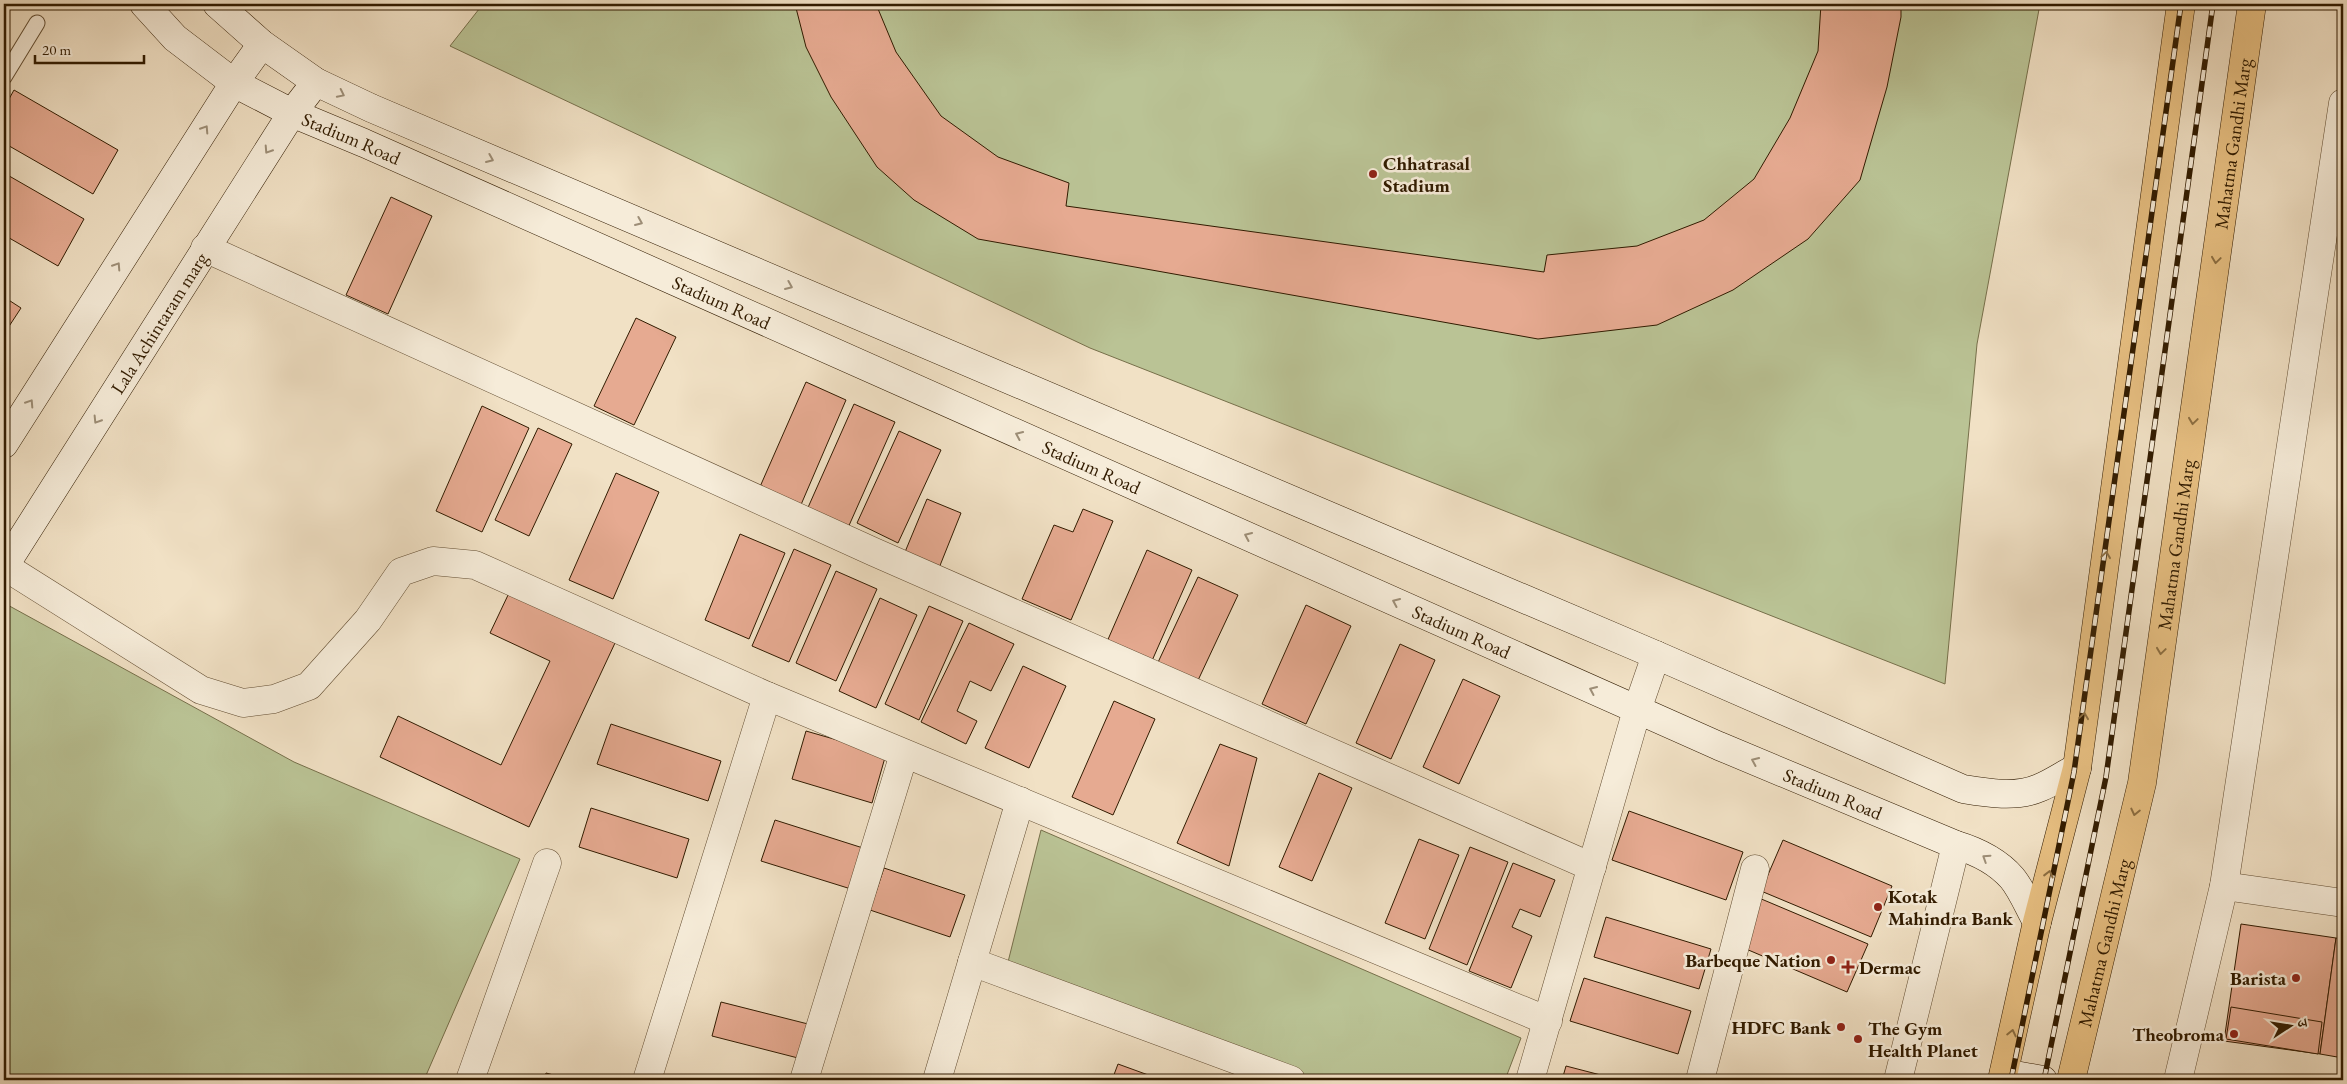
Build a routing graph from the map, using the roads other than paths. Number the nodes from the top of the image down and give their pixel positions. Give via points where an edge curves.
1 (144, 4) edge
2 (217, 4) edge
3 (2181, 4) edge
4 (2252, 4) edge
5 (37, 23) dead end
6 (262, 44) junction
7 (4, 77) edge
8 (316, 82) junction
9 (234, 83) junction
10 (2343, 103) edge
11 (292, 113) junction
12 (205, 248) junction
13 (4, 444) edge
14 (4, 566) edge
15 (1656, 655) junction
16 (767, 696) junction
17 (1637, 710) junction
18 (904, 754) junction
19 (2077, 768) junction
20 (1020, 801) junction
21 (1956, 845) junction
22 (547, 863) dead end
23 (1592, 867) junction
24 (1755, 869) dead end
25 (2224, 886) junction
26 (2343, 903) edge
27 (2037, 922) junction
28 (972, 962) junction
29 (1548, 1021) junction
30 (2003, 1076) edge
31 (470, 1080) edge
32 (647, 1080) edge
33 (804, 1080) edge
34 (937, 1080) edge
35 (1291, 1080) edge
36 (1530, 1080) edge
37 (1700, 1080) edge
38 (1898, 1080) edge
39 (2043, 1080) edge
40 (2071, 1080) edge
41 (2178, 1080) edge

1 - 9 street, Stadium Road via 175,38
2 - 6 street, Stadium Road
19 -> 3 main road
4 -> 40 main road, Mahatma Gandhi Marg via 2142,783
5 - 7 lane
6 - 8 street, Stadium Road
6 - 9 street
8 - 11 street, Lala Achintaram marg
8 -> 15 street, Stadium Road
9 - 11 street, Stadium Road
13 -> 9 street
10 - 25 street
11 -> 12 street, Lala Achintaram marg
17 -> 11 street, Stadium Road
12 -> 14 street, Lala Achintaram marg
12 - 23 street via 874,552
14 - 16 street via 201,690 243,703 274,699 309,686 368,620 401,572 434,561 475,565
15 - 17 street
15 - 19 street, Stadium Road via 1963,789 1992,794 2018,793 2038,789
16 - 18 street
16 - 32 street
21 -> 17 street, Stadium Road
17 - 23 street
18 - 20 street
18 - 33 street
27 -> 19 main road
20 - 28 street
20 - 29 street
27 -> 21 street, Stadium Road via 2012,878 1981,855
21 - 38 street
22 - 31 street
23 - 29 street
24 - 37 street
25 - 26 street
25 - 41 street
30 -> 27 main road
28 - 34 street
28 - 35 street
29 - 36 street
30 - 39 street

